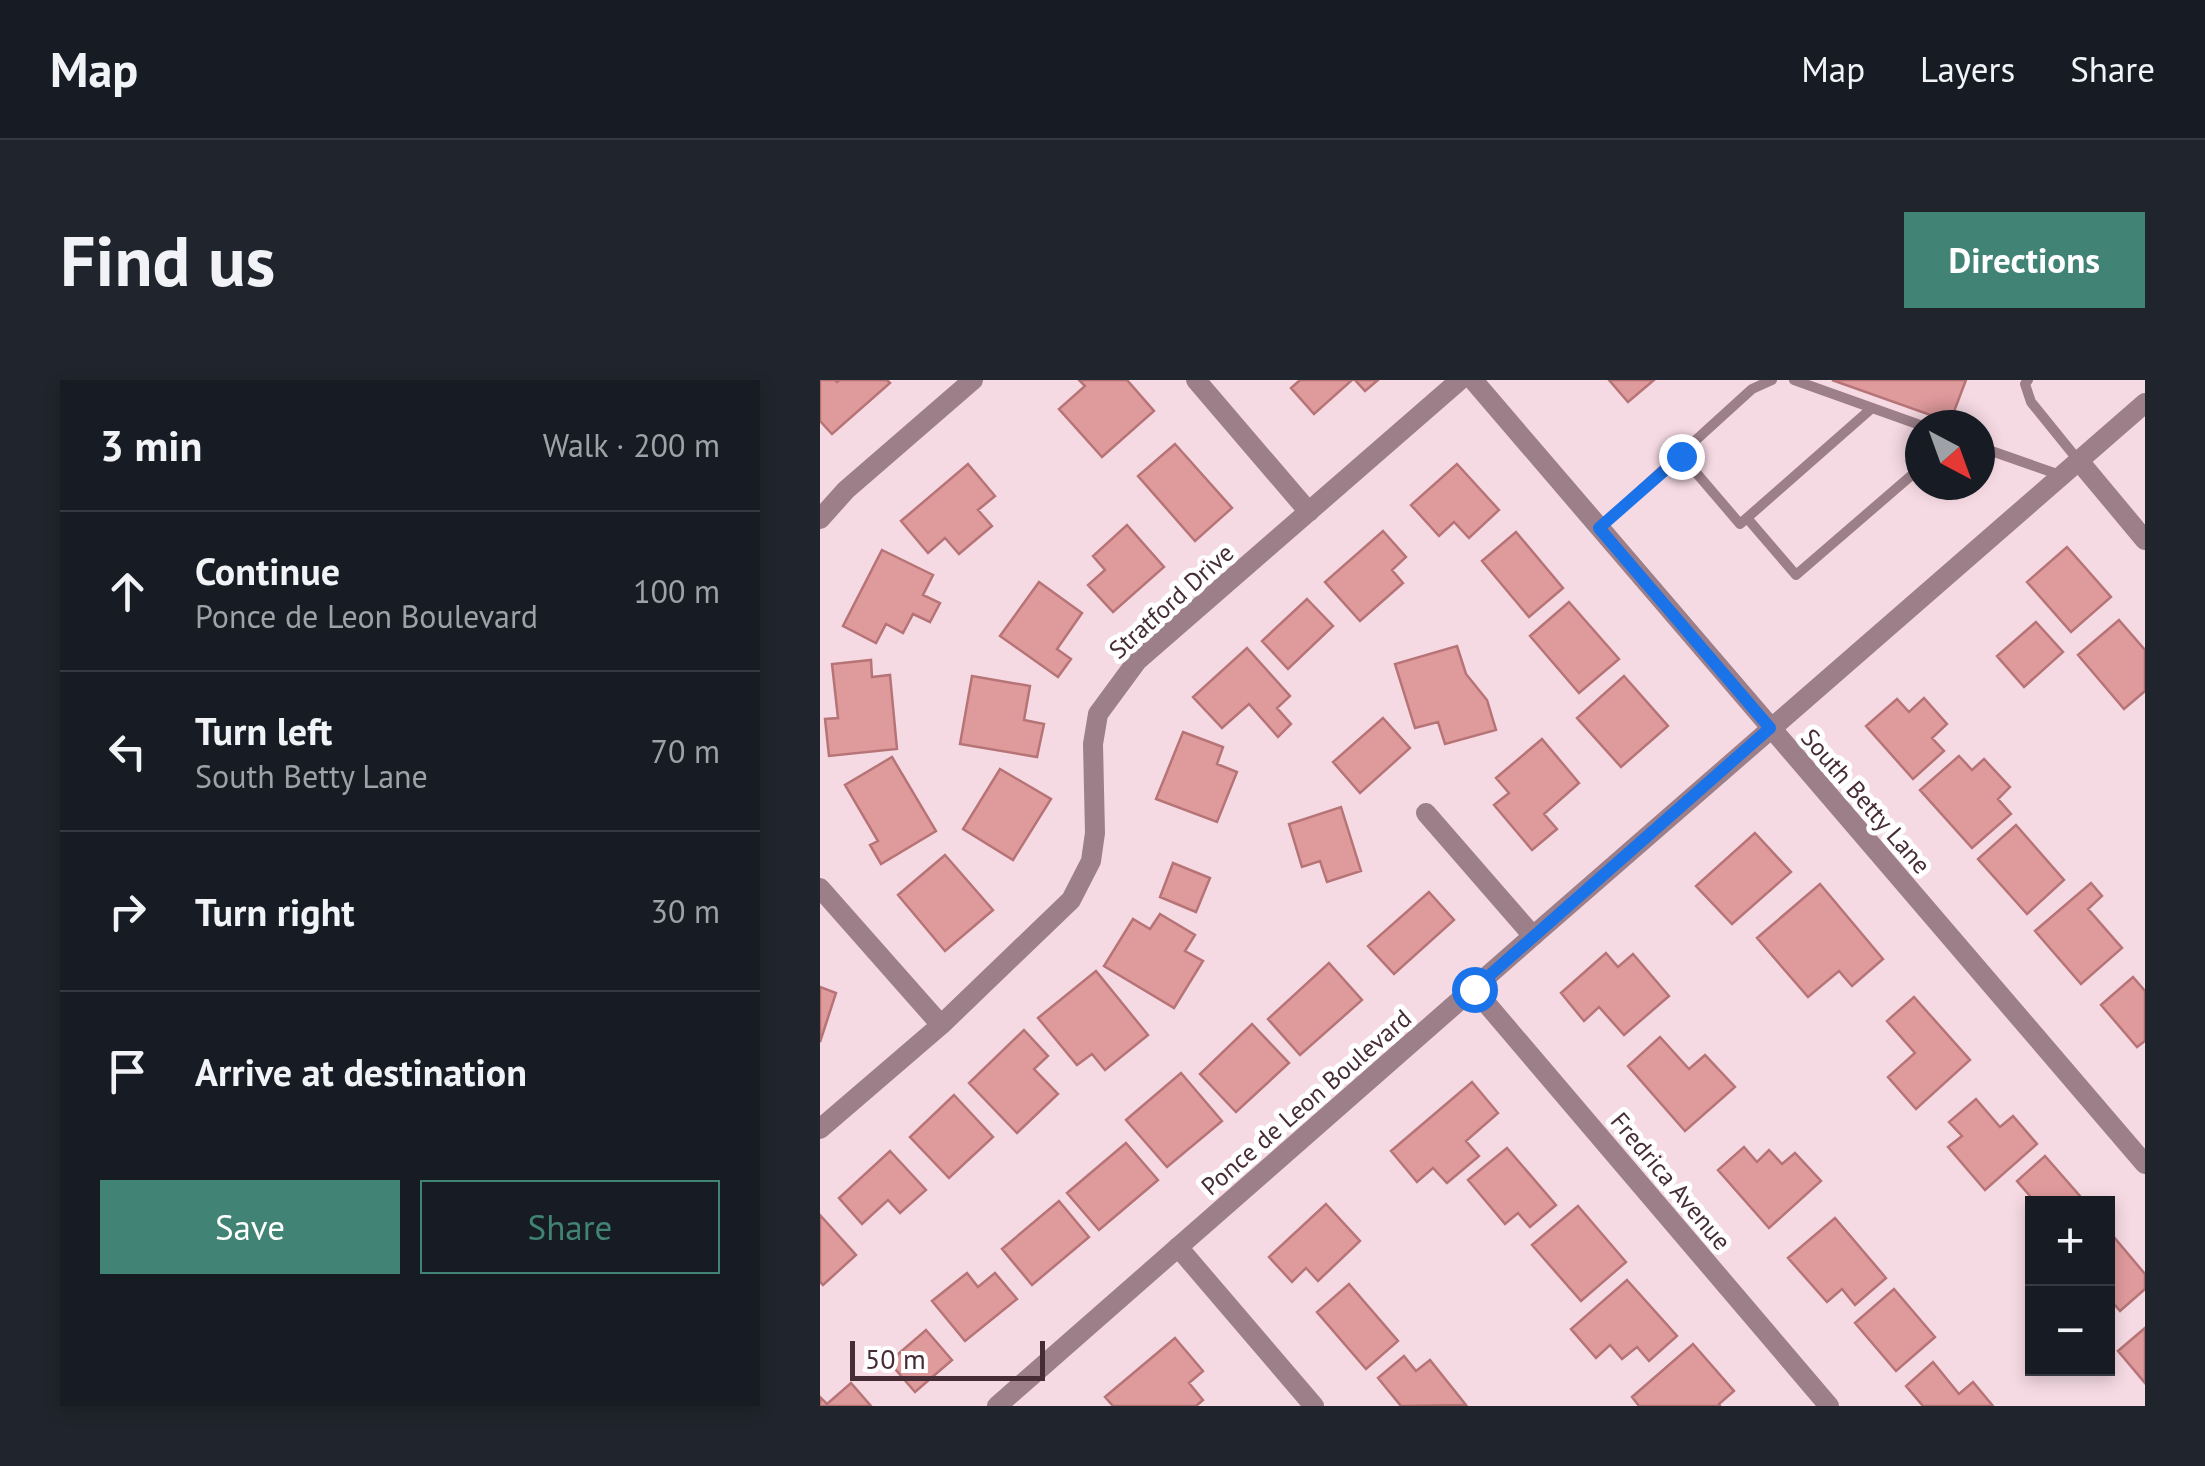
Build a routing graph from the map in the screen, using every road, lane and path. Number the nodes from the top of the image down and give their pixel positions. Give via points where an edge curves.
1 (973, 380) edge
2 (1196, 380) edge
3 (1460, 380) edge
4 (1472, 380) edge
5 (1772, 380) edge
6 (1794, 380) edge
7 (2028, 380) edge
8 (2145, 403) edge
9 (1872, 408) junction
10 (1905, 420) edge
11 (1995, 452) edge
12 (1681, 456) junction
13 (2079, 461) junction
14 (2061, 476) junction
15 (1905, 481) edge
16 (1309, 512) junction
17 (1747, 518) junction
18 (820, 519) edge
19 (1599, 528) junction
20 (2145, 540) edge
21 (1770, 728) junction
22 (1426, 813) dead end
23 (820, 888) edge
24 (1532, 936) junction
25 (1474, 989) junction
26 (940, 1025) junction
27 (820, 1129) edge
28 (2145, 1164) edge
29 (1178, 1247) junction
30 (998, 1406) edge
31 (1314, 1406) edge
32 (1830, 1406) edge

1 - 18 street
2 - 16 street
3 - 16 street, Stratford Drive
4 - 19 street, South Betty Lane
5 - 12 lane via 1752,389
6 - 9 lane
7 - 13 lane via 2030,402
8 - 13 street, Ponce de Leon Boulevard
9 - 10 lane
9 - 17 lane
11 - 14 lane
12 - 17 lane via 1740,524
12 - 19 lane
13 - 14 street, Ponce de Leon Boulevard
13 - 20 street
14 - 21 street, Ponce de Leon Boulevard
15 - 17 lane via 1796,575
16 - 26 street, Stratford Drive via 1137,661 1113,691 1098,714 1095,832 1082,882
19 - 21 street, South Betty Lane
21 - 24 street, Ponce de Leon Boulevard
21 - 28 street, South Betty Lane
22 - 24 street
23 - 26 street
24 - 25 street, Ponce de Leon Boulevard
25 - 29 street, Ponce de Leon Boulevard
25 - 32 street, Fredrica Avenue
26 - 27 street, Stratford Drive
29 - 30 street, Ponce de Leon Boulevard
29 - 31 street

